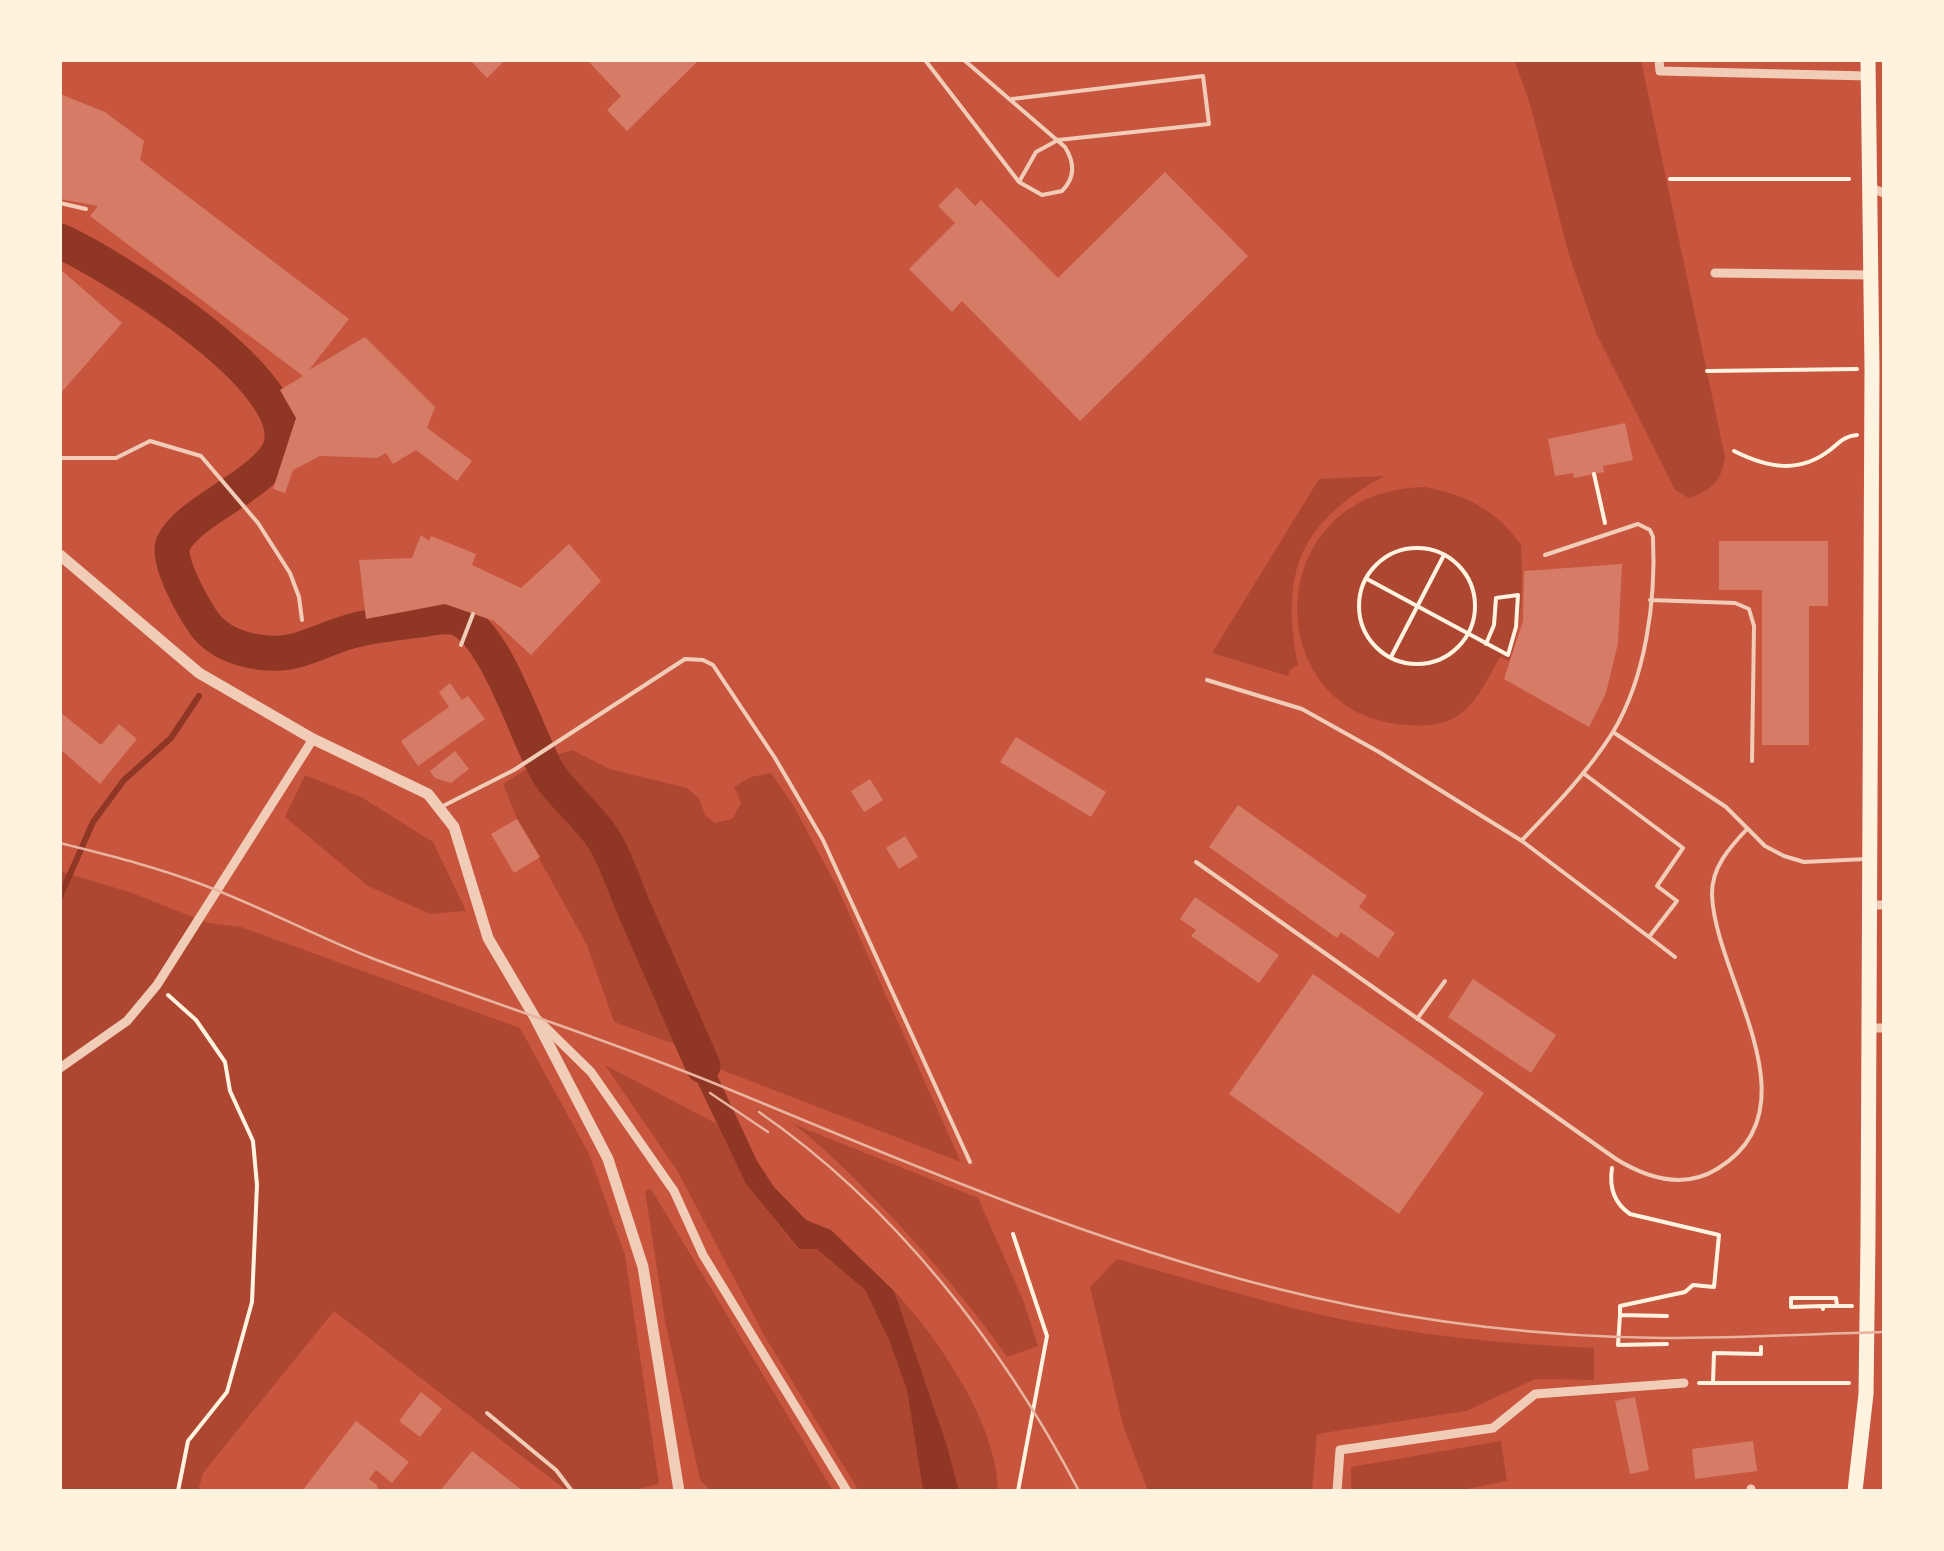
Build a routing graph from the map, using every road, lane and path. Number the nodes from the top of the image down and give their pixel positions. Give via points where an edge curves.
1 (925, 60) edge
2 (964, 60) edge
3 (1659, 66) edge
4 (1868, 68) edge
5 (1012, 99) junction
6 (1058, 140) junction
7 (1670, 179) dead end
8 (1848, 180) dead end
9 (1019, 182) junction
10 (1876, 190) edge
11 (60, 203) edge
12 (86, 209) dead end
13 (1715, 273) dead end
14 (1870, 274) junction
15 (1872, 368) junction
16 (1708, 371) dead end
17 (1872, 434) junction
18 (1734, 451) dead end
19 (60, 458) edge
20 (1594, 474) dead end
21 (1610, 534) junction
22 (1877, 553) edge
23 (1444, 554) junction
24 (60, 555) edge
25 (1546, 556) dead end
26 (1366, 579) junction
27 (1650, 600) junction
28 (1417, 607) junction
29 (473, 614) dead end
30 (302, 620) dead end
31 (1468, 635) junction
32 (1486, 644) junction
33 (461, 645) dead end
34 (1390, 658) junction
35 (1207, 680) dead end
36 (1878, 683) edge
37 (1613, 732) junction
38 (314, 739) junction
39 (1752, 761) dead end
40 (1584, 773) junction
41 (439, 808) junction
42 (1747, 829) junction
43 (1522, 841) junction
44 (1868, 859) junction
45 (1196, 862) dead end
46 (1876, 905) edge
47 (1648, 937) junction
48 (1675, 956) dead end
49 (1445, 980) dead end
50 (157, 985) junction
51 (534, 1016) junction
52 (1418, 1019) junction
53 (1876, 1028) edge
54 (60, 1068) edge
55 (1867, 1146) junction
56 (1884, 1146) edge
57 (1616, 1159) junction
58 (970, 1162) dead end
59 (1013, 1234) dead end
60 (1837, 1306) dead end
61 (1825, 1307) dead end
62 (1620, 1315) junction
63 (1668, 1316) dead end
64 (1667, 1344) dead end
65 (1760, 1347) dead end
66 (1684, 1383) joint
67 (1713, 1383) junction
68 (1866, 1389) junction
69 (488, 1413) dead end
70 (178, 1491) edge
71 (572, 1491) edge
72 (679, 1491) edge
73 (846, 1491) edge
74 (1018, 1491) edge
75 (1337, 1491) edge
76 (1856, 1491) edge

1 - 9 lane
2 - 5 lane
3 - 4 street
4 - 10 highway
5 - 6 lane
5 - 6 lane via 1203,76 1209,124
6 - 9 lane via 1036,152
6 - 9 lane via 1072,158 1068,186 1049,196
7 - 8 path
10 - 14 highway
11 - 12 lane
13 - 14 street
14 - 15 highway
15 - 16 path
15 - 17 highway
17 - 18 path via 1846,436 1798,467
17 - 22 highway
19 - 30 lane via 116,458 150,441 201,456 258,522 290,574
20 - 21 path
21 - 25 lane
21 - 27 lane via 1638,524 1650,530
22 - 36 highway
23 - 26 path via 1406,549 1388,556
23 - 28 path
23 - 31 path via 1469,580 1475,598
24 - 38 street via 198,673
26 - 28 path
26 - 34 path via 1362,624
27 - 37 lane via 1644,650
27 - 39 lane via 1735,603 1749,610
28 - 31 path
28 - 34 path
29 - 33 lane
31 - 32 path
31 - 34 path via 1440,660
32 - 32 path via 1496,598 1518,595 1508,656
35 - 43 lane via 1302,708
36 - 44 highway
37 - 40 lane
37 - 42 lane via 1726,807
38 - 41 street via 428,794
38 - 50 street
40 - 43 lane
40 - 47 lane via 1683,848 1657,886 1677,901
41 - 51 street via 454,827 488,938
41 - 58 lane via 514,770 685,659 713,665 822,840
42 - 44 lane via 1765,846 1804,862
42 - 57 lane via 1717,868 1712,898 1754,1043 1761,1079 1756,1124 1737,1155 1694,1178 1664,1180
43 - 47 lane
44 - 46 highway
45 - 52 lane
46 - 53 highway
47 - 48 lane
49 - 52 lane
50 - 54 street via 127,1021
50 - 70 path via 196,1020 224,1062 252,1141 257,1185 252,1302 227,1392 188,1441
51 - 72 street via 608,1159 643,1268
51 - 73 street via 591,1072 674,1191 703,1256
52 - 57 lane
53 - 55 highway
55 - 56 street
55 - 68 highway
57 - 62 path via 1612,1189 1621,1208 1638,1218 1719,1235 1714,1287 1693,1285 1620,1306
59 - 74 path via 1048,1336
60 - 61 path via 1836,1298 1791,1298 1791,1307
62 - 63 path
62 - 64 path via 1618,1345
65 - 67 path via 1760,1354 1714,1354
66 - 67 path
66 - 75 street via 1535,1394 1493,1428 1340,1450
67 - 68 path
68 - 76 highway
69 - 71 lane

